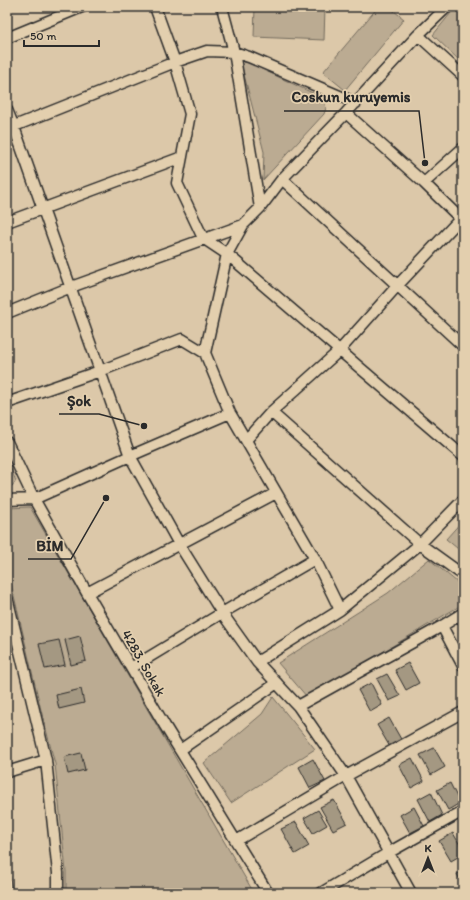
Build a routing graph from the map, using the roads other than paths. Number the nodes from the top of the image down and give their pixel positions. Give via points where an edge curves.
1 (82, 7) edge
2 (155, 7) edge
3 (222, 7) edge
4 (448, 7) edge
5 (418, 36) junction
6 (7, 38) edge
7 (234, 52) junction
8 (175, 62) junction
9 (463, 76) edge
10 (356, 102) junction
11 (7, 110) edge
12 (346, 114) junction
13 (11, 128) edge
14 (463, 148) edge
15 (182, 157) junction
16 (282, 179) junction
17 (424, 183) junction
18 (43, 208) junction
19 (260, 208) junction
20 (461, 220) edge
21 (7, 222) edge
22 (242, 225) junction
23 (203, 238) junction
24 (227, 254) junction
25 (398, 285) junction
26 (71, 287) junction
27 (7, 313) edge
28 (463, 346) edge
29 (340, 350) junction
30 (205, 353) junction
31 (100, 371) junction
32 (7, 403) edge
33 (272, 412) junction
34 (230, 413) junction
35 (246, 440) junction
36 (7, 442) edge
37 (130, 456) junction
38 (463, 456) edge
39 (276, 493) junction
40 (34, 499) junction
41 (7, 500) edge
42 (463, 500) edge
43 (179, 544) junction
44 (420, 544) junction
45 (315, 559) junction
46 (463, 575) edge
47 (87, 592) junction
48 (7, 597) edge
49 (340, 610) junction
50 (222, 613) junction
51 (463, 613) edge
52 (442, 626) junction
53 (257, 662) junction
54 (463, 666) edge
55 (131, 668) junction
56 (277, 683) junction
57 (298, 706) junction
58 (463, 712) edge
59 (180, 750) junction
60 (46, 760) junction
61 (7, 772) edge
62 (346, 776) junction
63 (463, 811) edge
64 (236, 842) junction
65 (388, 853) junction
66 (58, 893) edge
67 (268, 893) edge
68 (321, 893) edge
69 (411, 893) edge

1 - 6 street
2 - 8 street
3 - 7 street
4 - 5 street
5 - 9 street
5 - 10 street
7 - 8 street via 207,51
7 - 10 street
7 - 19 street
8 - 13 street
8 - 15 street via 190,114
10 - 12 street
11 - 13 street
12 - 16 street
12 - 17 street
13 - 18 street
14 - 17 street
15 - 18 street
15 - 23 street via 177,183
16 - 19 street
16 - 25 street
17 - 20 street
18 - 21 street
18 - 26 street
19 - 22 street
20 - 25 street
22 - 23 street
22 - 24 street
23 - 24 street
23 - 26 street
24 - 29 street
24 - 30 street
25 - 28 street
25 - 29 street
26 - 27 street
26 - 31 street
29 - 33 street
29 - 38 street
30 - 31 street via 182,340
30 - 34 street
31 - 32 street
31 - 37 street
33 - 35 street
33 - 44 street
34 - 35 street
34 - 37 street
35 - 39 street
36 - 40 street, 4283. Sokak
37 - 40 street
37 - 43 street
39 - 43 street
39 - 45 street
40 - 41 street
40 - 47 street, 4283. Sokak
42 - 44 street
43 - 47 street
43 - 50 street
44 - 46 street
44 - 49 street
45 - 49 street
45 - 50 street
47 - 55 street, 4283. Sokak
48 - 60 street
49 - 53 street
50 - 53 street
50 - 55 street
51 - 52 street
52 - 54 street
52 - 57 street
53 - 56 street
55 - 59 street, 4283. Sokak
56 - 57 street
56 - 59 street
57 - 62 street
58 - 62 street
59 - 64 street, 4283. Sokak
60 - 61 street
60 - 66 street
62 - 64 street
62 - 65 street
63 - 65 street
64 - 67 street, 4283. Sokak
65 - 68 street
65 - 69 street

